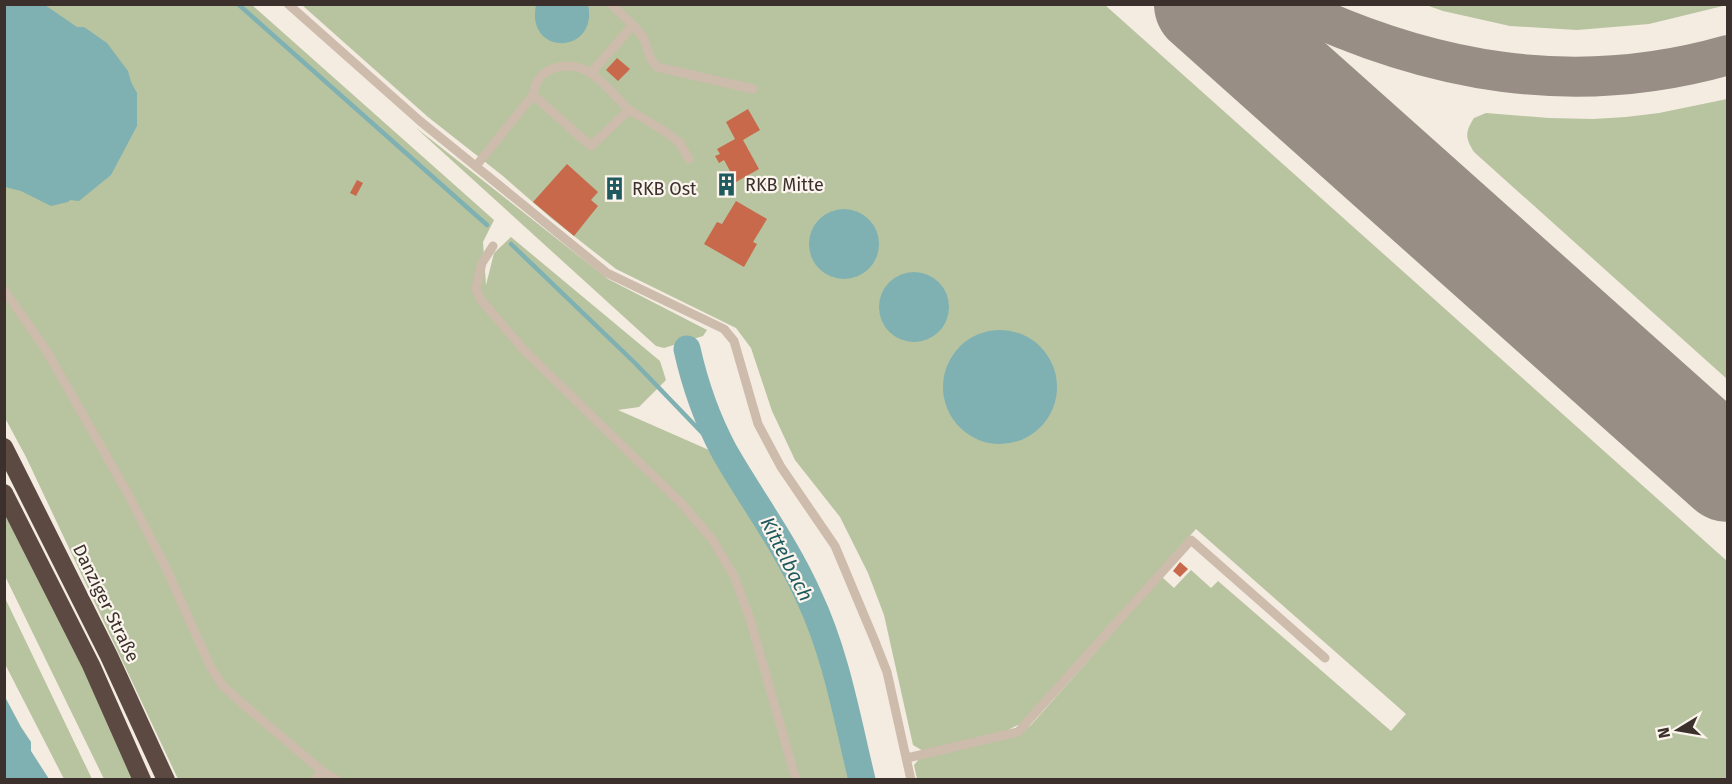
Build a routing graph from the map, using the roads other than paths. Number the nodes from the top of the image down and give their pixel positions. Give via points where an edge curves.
1 (288, 4) edge
2 (611, 4) edge
3 (633, 25) junction
4 (591, 73) junction
5 (753, 88) dead end
6 (533, 95) junction
7 (629, 110) junction
8 (689, 159) dead end
9 (476, 166) junction
10 (493, 246) dead end
11 (4, 290) edge
12 (4, 447) edge
13 (4, 492) edge
14 (1325, 658) dead end
15 (907, 758) junction
16 (322, 771) junction
17 (142, 780) edge
18 (166, 780) edge
19 (315, 780) edge
20 (337, 780) edge
21 (796, 780) edge
22 (911, 780) edge

1 - 9 lane
2 - 3 lane
3 - 4 lane
3 - 5 lane via 644,38 657,67
4 - 6 lane via 571,66 554,67 538,81
4 - 7 lane
6 - 7 lane via 591,146
6 - 9 lane
7 - 8 lane via 679,142
9 - 15 lane via 607,273 724,329 734,341 758,424 835,546 874,639 887,672
10 - 21 lane via 482,263 476,289 481,300 524,350 683,505 711,539 735,578
11 - 16 lane via 46,350 128,494 211,668 243,705
12 - 18 highway, Danziger Straße
13 - 17 highway via 91,665
14 - 15 lane via 1191,540 1018,732
15 - 22 lane
16 - 19 lane
16 - 20 lane

